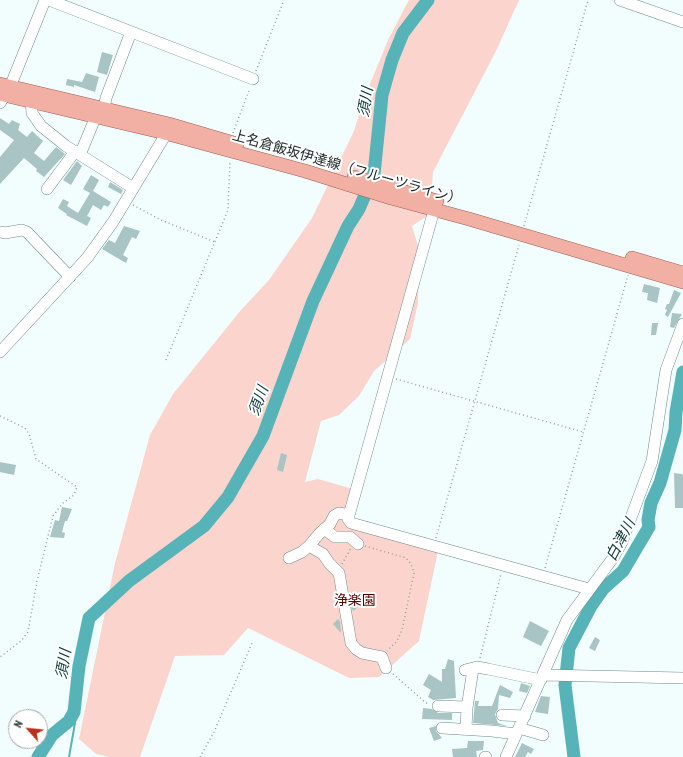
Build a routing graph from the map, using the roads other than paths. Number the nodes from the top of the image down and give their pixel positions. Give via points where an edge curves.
1 (44, 0) edge
2 (49, 0) edge
3 (620, 0) edge
4 (683, 22) edge
5 (131, 32) junction
6 (253, 79) dead end
7 (3, 92) edge
8 (31, 101) junction
9 (100, 112) junction
10 (167, 129) junction
11 (77, 151) junction
12 (307, 168) junction
13 (133, 188) junction
14 (47, 189) dead end
15 (393, 194) junction
16 (434, 210) junction
17 (523, 231) junction
18 (0, 232) edge
19 (683, 273) edge
20 (70, 277) junction
21 (683, 282) edge
22 (683, 324) edge
23 (0, 352) edge
24 (349, 515) junction
25 (324, 529) junction
26 (358, 544) road end
27 (309, 546) junction
28 (289, 558) dead end
29 (589, 589) junction
30 (384, 662) road end
31 (542, 678) junction
32 (683, 678) edge
33 (438, 706) road end
34 (467, 707) junction
35 (502, 715) dead end
36 (525, 716) junction
37 (442, 728) dead end
38 (466, 729) junction
39 (517, 731) junction
40 (543, 735) dead end
41 (506, 757) edge

1 - 7 street
2 - 5 street
3 - 4 street
5 - 6 street
5 - 9 street
7 - 8 main road, 上名倉飯坂伊達線（フルーツライン）
7 - 9 main road, 上名倉飯坂伊達線（フルーツライン）
8 - 9 main road, 上名倉飯坂伊達線（フルーツライン）
8 - 11 street via 32,113 41,126 66,146
9 - 10 main road, 上名倉飯坂伊達線（フルーツライン）
9 - 11 street via 82,150
10 - 12 main road, 上名倉飯坂伊達線（フルーツライン）
10 - 12 main road, 上名倉飯坂伊達線（フルーツライン） via 232,152
10 - 13 street
11 - 13 street
11 - 14 street
12 - 15 main road, 上名倉飯坂伊達線（フルーツライン）
13 - 20 street via 87,258
15 - 16 main road, 上名倉飯坂伊達線（フルーツライン）
15 - 17 main road, 上名倉飯坂伊達線（フルーツライン）
16 - 17 main road, 上名倉飯坂伊達線（フルーツライン）
16 - 24 street
17 - 19 main road, 上名倉飯坂伊達線（フルーツライン）
17 - 21 main road, 上名倉飯坂伊達線（フルーツライン）
18 - 20 street via 28,232
20 - 23 street
22 - 29 street via 666,370 658,411 655,448 649,470 620,546
24 - 25 street via 339,513
24 - 29 street via 351,523
25 - 26 street via 335,537 350,537
25 - 27 street
27 - 28 street
27 - 30 street via 323,554 339,573 352,643 362,653
29 - 31 street via 567,620
31 - 32 street
31 - 34 street via 472,669
31 - 36 street
33 - 34 street
34 - 38 street
35 - 36 street
36 - 39 street
37 - 38 street
38 - 39 street
39 - 40 street
39 - 41 street

